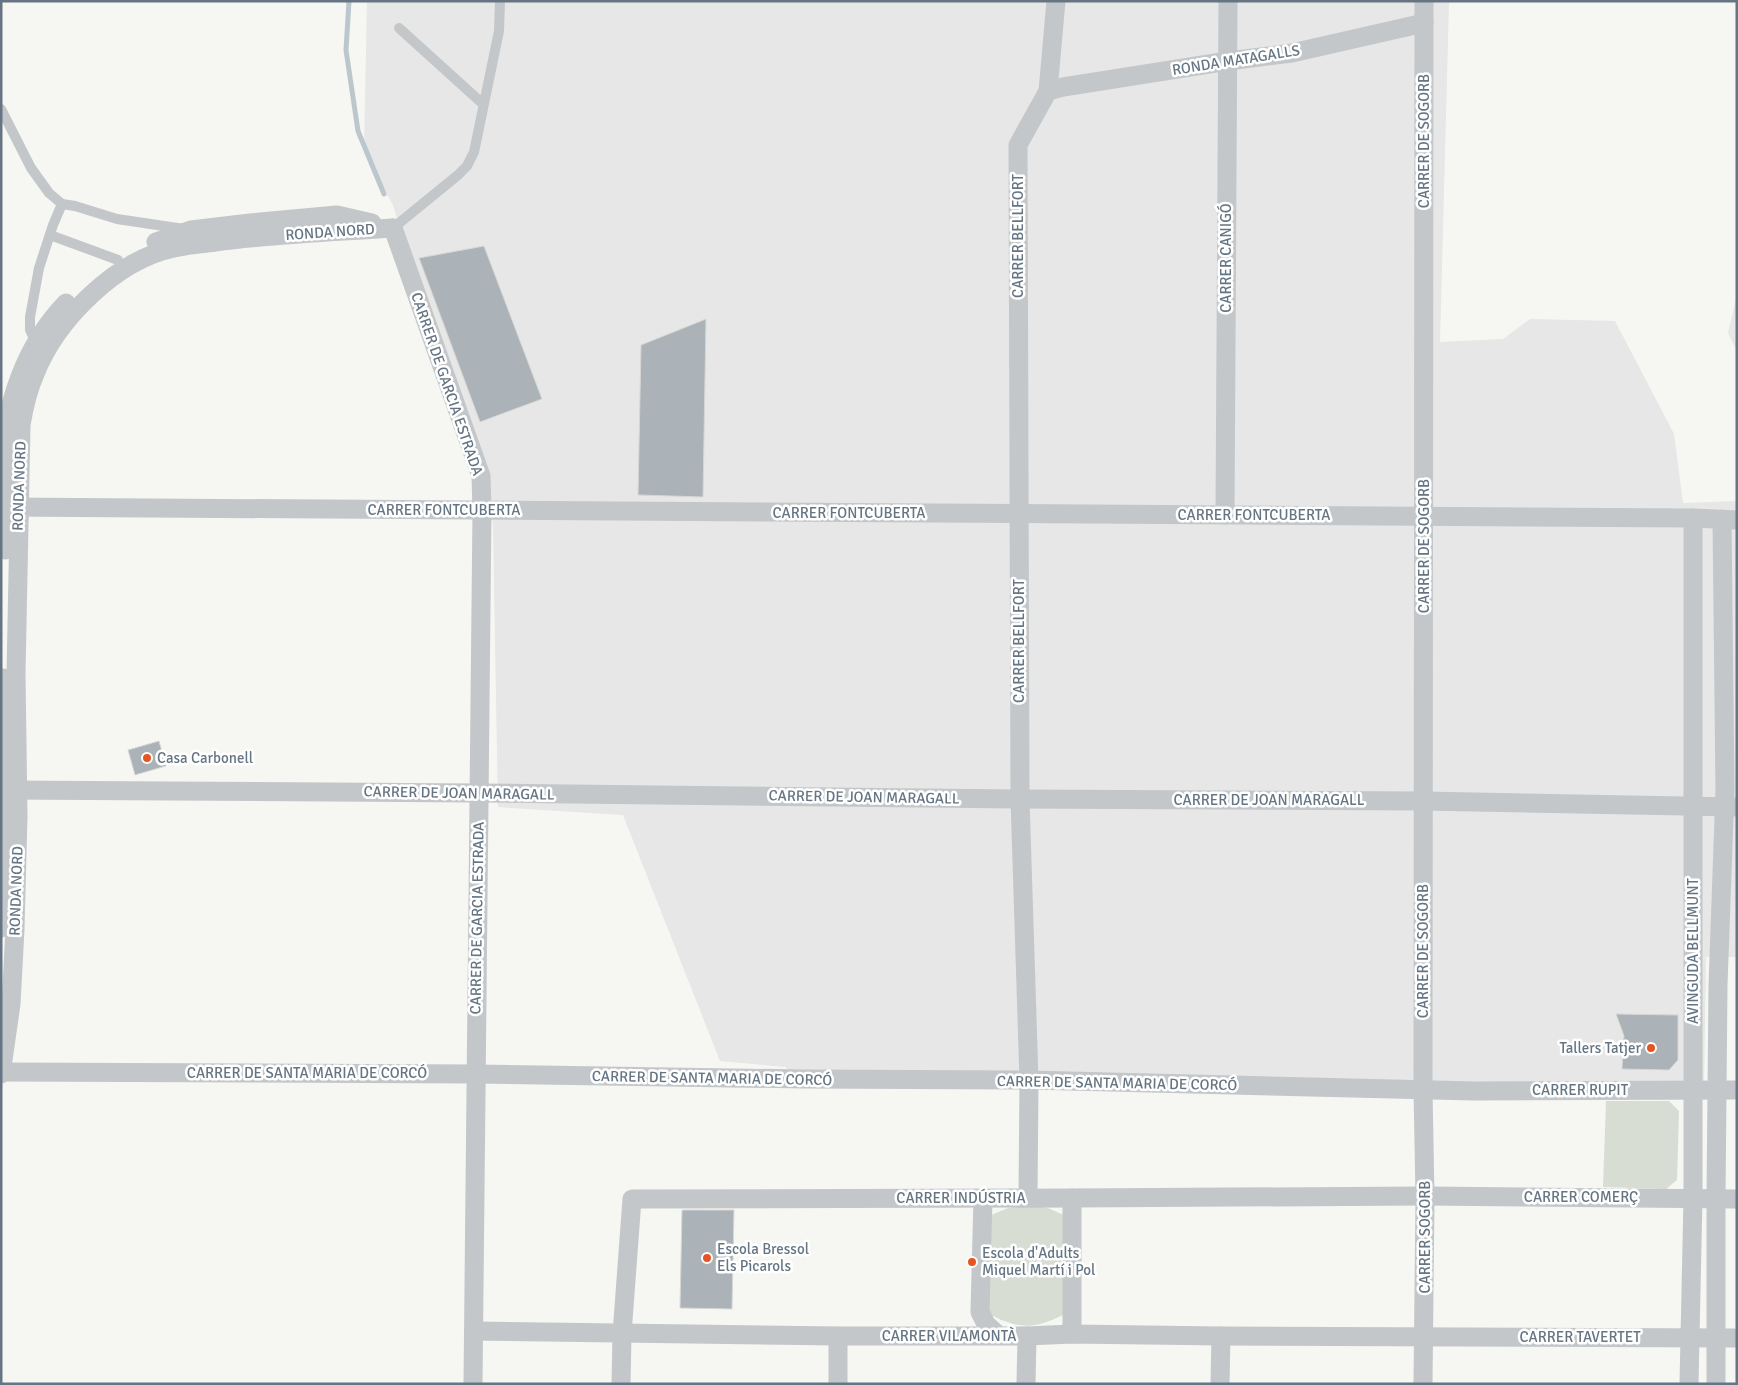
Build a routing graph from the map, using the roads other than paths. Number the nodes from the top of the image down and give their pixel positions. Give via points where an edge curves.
1 (500, 1) edge
2 (1056, 1) edge
3 (1228, 1) edge
4 (1424, 1) edge
5 (1424, 23) junction
6 (399, 28) dead end
7 (1228, 61) junction
8 (1048, 91) junction
9 (483, 104) junction
10 (1, 109) edge
11 (62, 204) junction
12 (393, 228) junction
13 (191, 230) junction
14 (50, 235) junction
15 (118, 260) junction
16 (36, 343) junction
17 (12, 507) junction
18 (482, 510) junction
19 (1019, 514) junction
20 (1225, 515) junction
21 (1424, 516) junction
22 (1693, 518) junction
23 (1730, 519) edge
24 (10, 790) junction
25 (478, 793) junction
26 (1020, 799) junction
27 (1423, 801) junction
28 (1693, 806) junction
29 (1731, 807) edge
30 (1, 928) edge
31 (1693, 943) junction
32 (1728, 944) edge
33 (1, 1072) edge
34 (476, 1074) junction
35 (1029, 1080) junction
36 (1423, 1090) junction
37 (1693, 1090) junction
38 (1717, 1090) junction
39 (1737, 1090) edge
40 (1425, 1196) junction
41 (983, 1198) junction
42 (1028, 1198) junction
43 (1072, 1198) junction
44 (1693, 1198) junction
45 (1716, 1198) junction
46 (1737, 1199) edge
47 (474, 1331) junction
48 (622, 1334) junction
49 (1072, 1334) junction
50 (998, 1335) junction
51 (838, 1336) junction
52 (1027, 1336) junction
53 (1221, 1336) junction
54 (1424, 1336) junction
55 (1717, 1337) junction
56 (1690, 1338) junction
57 (1737, 1338) edge
58 (473, 1384) edge
59 (622, 1384) edge
60 (838, 1384) edge
61 (1026, 1384) edge
62 (1220, 1384) edge
63 (1423, 1384) edge
64 (1689, 1384) edge
65 (1716, 1384) edge

1 - 9 lane via 499,31
2 - 8 street
3 - 7 street, CARRER CANIGÓ
4 - 5 street, CARRER DE SOGORB
5 - 7 street, RONDA MATAGALLS via 1292,53
5 - 21 street, CARRER DE SOGORB
6 - 9 lane
7 - 8 street, RONDA MATAGALLS
7 - 20 street, CARRER CANIGÓ
8 - 19 street, CARRER BELLFORT via 1018,145
9 - 12 lane via 474,152 467,166
10 - 11 lane via 31,168 49,193
11 - 13 lane via 117,219
11 - 14 lane
12 - 13 street, RONDA NORD via 338,215
12 - 17 street, RONDA NORD via 250,238 173,248 144,259 103,284 63,325 36,372 21,425
12 - 18 street, CARRER DE GARCIA ESTRADA via 481,476
13 - 15 street, RONDA NORD
14 - 15 lane
14 - 16 lane via 39,268 30,316 30,330
15 - 16 street, RONDA NORD via 79,289 46,326
16 - 17 street, RONDA NORD via 20,376 5,440
17 - 18 street, CARRER FONTCUBERTA
17 - 24 street, RONDA NORD
18 - 19 street, CARRER FONTCUBERTA
18 - 25 street, CARRER DE GARCIA ESTRADA
19 - 20 street, CARRER FONTCUBERTA
19 - 26 street, CARRER BELLFORT
20 - 21 street, CARRER FONTCUBERTA
21 - 22 street, CARRER FONTCUBERTA
21 - 27 street, CARRER DE SOGORB
22 - 23 street, CARRER FONTCUBERTA
22 - 28 street, AVINGUDA BELLMUNT
23 - 29 street, AVINGUDA BELLMUNT
24 - 25 street, CARRER DE JOAN MARAGALL
24 - 30 street, RONDA NORD
24 - 33 street, RONDA NORD via 15,929 12,986
25 - 26 street, CARRER DE JOAN MARAGALL
25 - 34 street, CARRER DE GARCIA ESTRADA
26 - 27 street, CARRER DE JOAN MARAGALL
26 - 35 street, CARRER BELLFORT
27 - 28 street, CARRER DE JOAN MARAGALL
27 - 36 street, CARRER DE SOGORB
28 - 29 street, CARRER DE JOAN MARAGALL
28 - 31 street, AVINGUDA BELLMUNT
29 - 32 street, AVINGUDA BELLMUNT
31 - 32 street
31 - 37 street, AVINGUDA BELLMUNT
32 - 38 street, AVINGUDA BELLMUNT
33 - 34 street, CARRER DE SANTA MARIA DE CORCÓ
34 - 35 street, CARRER DE SANTA MARIA DE CORCÓ
34 - 47 street, CARRER DE GARCIA ESTRADA
35 - 36 street, CARRER DE SANTA MARIA DE CORCÓ
35 - 42 street, CARRER BELLFORT
36 - 37 street, CARRER RUPIT
36 - 40 street, CARRER SOGORB
37 - 38 street, CARRER RUPIT
37 - 44 street, AVINGUDA BELLMUNT
38 - 39 street, CARRER RUPIT
38 - 45 street, AVINGUDA BELLMUNT
40 - 43 street, CARRER INDÚSTRIA
40 - 44 street, CARRER COMERÇ
40 - 54 street, CARRER SOGORB
41 - 42 street, CARRER INDÚSTRIA
41 - 48 street, CARRER INDÚSTRIA via 632,1198
41 - 50 street via 980,1312 986,1324
42 - 43 street, CARRER INDÚSTRIA
43 - 49 street
44 - 45 street, CARRER COMERÇ
44 - 56 street, AVINGUDA BELLMUNT
45 - 46 street, CARRER COMERÇ
45 - 55 street, AVINGUDA BELLMUNT
47 - 48 street, CARRER VILAMONTÀ
47 - 58 street, CARRER DE GARCIA ESTRADA
48 - 51 street, CARRER VILAMONTÀ
48 - 59 street
49 - 52 street, CARRER VILAMONTÀ
49 - 53 street, CARRER VILAMONTÀ
50 - 51 street, CARRER VILAMONTÀ
50 - 52 street, CARRER VILAMONTÀ
51 - 60 street
52 - 61 street
53 - 54 street, CARRER VILAMONTÀ
53 - 62 street
54 - 56 street, CARRER TAVERTET
54 - 63 street, CARRER SOGORB
55 - 56 street, CARRER TAVERTET
55 - 57 street, CARRER TAVERTET
55 - 65 street, AVINGUDA BELLMUNT
56 - 64 street, AVINGUDA BELLMUNT

